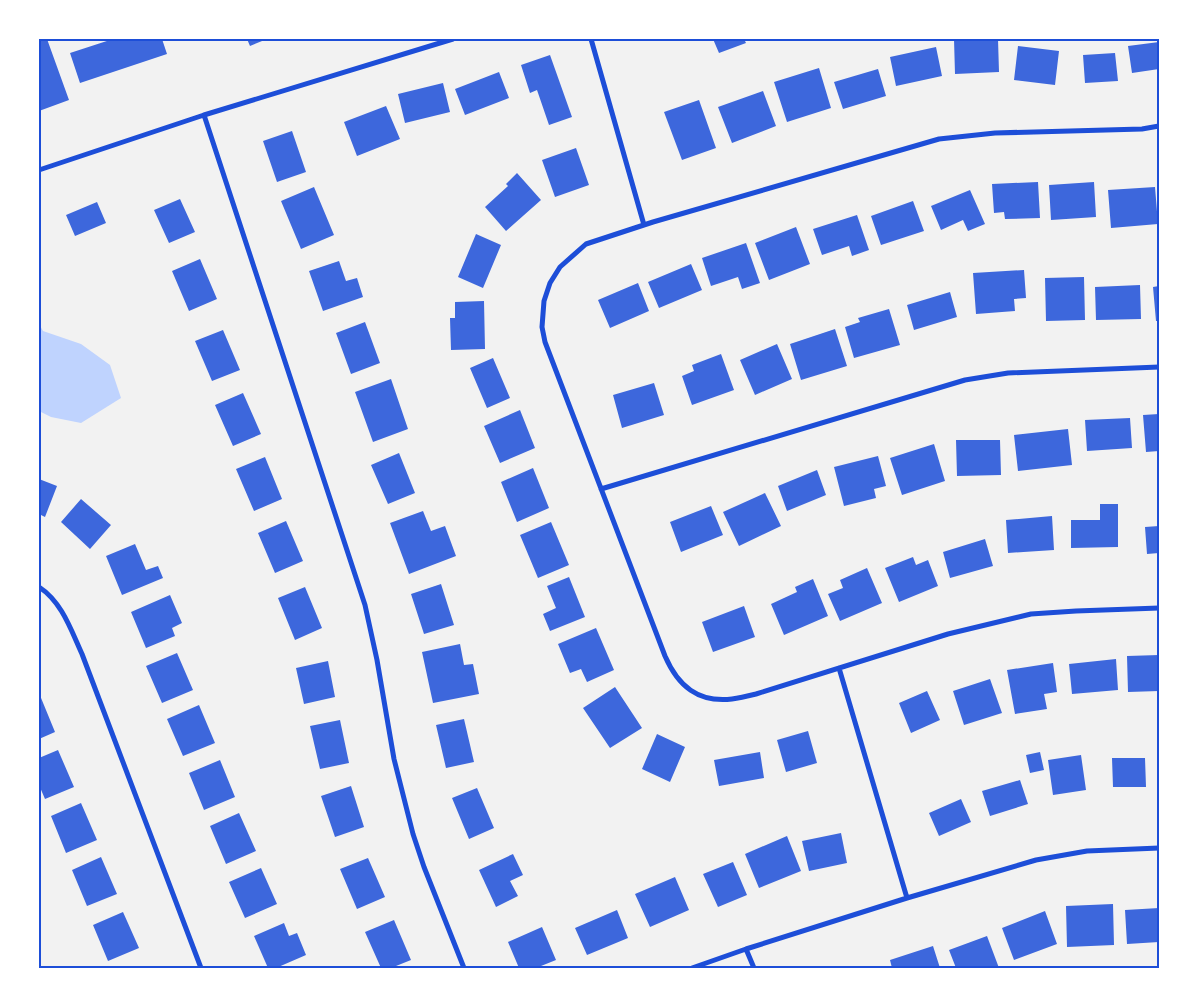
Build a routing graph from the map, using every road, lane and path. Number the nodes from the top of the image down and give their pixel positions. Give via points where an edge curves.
1 (428, 39) edge
2 (453, 39) edge
3 (591, 39) edge
4 (430, 46) junction
5 (204, 115) junction
6 (1159, 126) edge
7 (39, 170) edge
8 (644, 225) junction
9 (1159, 367) edge
10 (600, 488) junction
11 (39, 586) edge
12 (1159, 608) edge
13 (839, 668) junction
14 (1159, 848) edge
15 (907, 898) junction
16 (746, 949) junction
17 (201, 968) edge
18 (464, 968) edge
19 (692, 968) edge
20 (754, 968) edge

1 - 4 street
2 - 4 street
3 - 8 street
4 - 5 street
5 - 7 street
5 - 18 street via 365,605 394,759 413,834
6 - 8 street via 995,133 939,139
8 - 10 street via 586,244 560,267 544,301 542,327 545,342
9 - 10 street via 1008,373 965,380
10 - 13 street via 664,656 677,679 690,690 716,700 733,699
11 - 17 street via 61,609 82,654
12 - 13 street via 1032,614 948,634
13 - 15 street
14 - 15 street via 1087,851 1036,860
15 - 16 street
16 - 19 street
16 - 20 street

